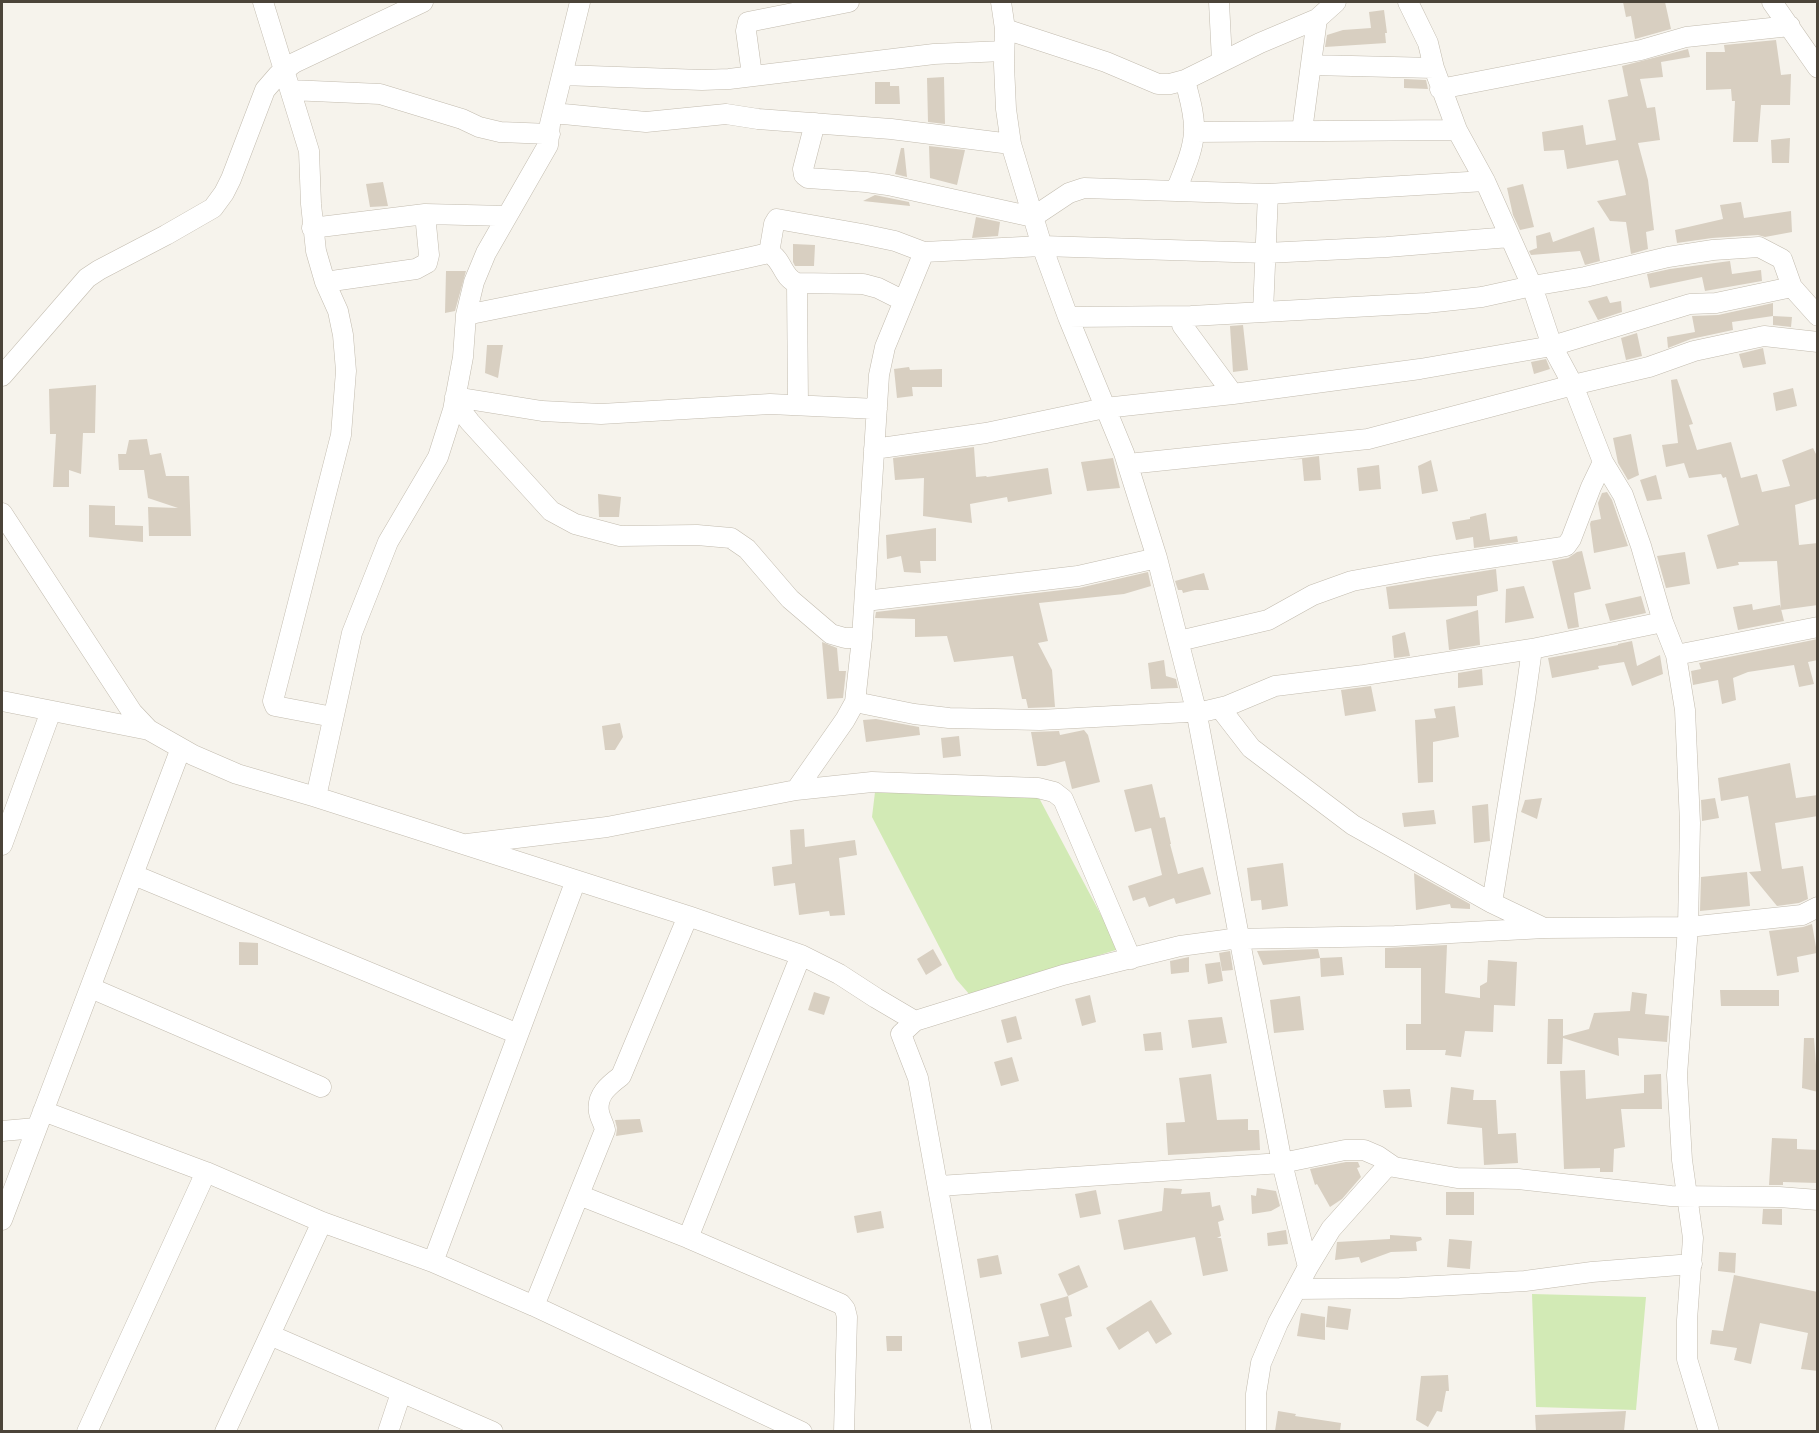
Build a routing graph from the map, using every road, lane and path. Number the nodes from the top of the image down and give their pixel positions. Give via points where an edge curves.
1 (263, 2) edge
2 (423, 2) edge
3 (580, 2) edge
4 (849, 2) edge
5 (1001, 2) edge
6 (1219, 2) edge
7 (1336, 2) edge
8 (1408, 2) edge
9 (1772, 2) edge
10 (1317, 20) junction
11 (1790, 26) junction
12 (1005, 29) junction
13 (1004, 51) junction
14 (1222, 62) junction
15 (1311, 65) junction
16 (1434, 68) junction
17 (1818, 68) edge
18 (284, 71) junction
19 (562, 75) junction
20 (752, 75) junction
21 (1185, 80) junction
22 (1440, 88) junction
23 (290, 90) junction
24 (553, 113) junction
25 (815, 123) junction
26 (1457, 130) junction
27 (1302, 131) junction
28 (1194, 132) junction
29 (550, 134) junction
30 (1011, 144) junction
31 (1485, 181) junction
32 (1176, 191) junction
33 (1268, 194) junction
34 (425, 214) junction
35 (507, 216) junction
36 (1033, 217) junction
37 (312, 228) junction
38 (1510, 237) junction
39 (1042, 246) junction
40 (924, 252) junction
41 (1266, 253) junction
42 (769, 254) junction
43 (326, 282) junction
44 (797, 283) junction
45 (1532, 286) junction
46 (1792, 287) junction
47 (904, 301) junction
48 (1263, 312) junction
49 (466, 315) junction
50 (1191, 316) junction
51 (1818, 316) edge
52 (1068, 317) junction
53 (1818, 342) edge
54 (1552, 346) junction
55 (2, 376) edge
56 (1573, 385) junction
57 (1233, 394) junction
58 (458, 397) junction
59 (798, 405) junction
60 (1105, 408) junction
61 (877, 409) junction
62 (874, 449) junction
63 (1603, 462) junction
64 (1128, 464) junction
65 (2, 513) edge
66 (1157, 558) junction
67 (865, 601) junction
68 (1663, 622) junction
69 (1818, 627) edge
70 (862, 638) junction
71 (1179, 641) junction
72 (1532, 649) junction
73 (1676, 655) junction
74 (2, 701) edge
75 (855, 702) junction
76 (1220, 708) junction
77 (1196, 710) junction
78 (51, 711) junction
79 (333, 717) junction
80 (149, 730) junction
81 (181, 748) junction
82 (796, 790) junction
83 (316, 797) junction
84 (2, 844) edge
85 (462, 844) junction
86 (134, 875) junction
87 (576, 880) junction
88 (1492, 903) junction
89 (1818, 907) edge
90 (688, 916) junction
91 (1688, 927) junction
92 (1545, 928) junction
93 (1241, 939) junction
94 (801, 956) junction
95 (1131, 959) junction
96 (91, 988) junction
97 (915, 1021) junction
98 (518, 1034) junction
99 (321, 1087) dead end
100 (39, 1120) junction
101 (2, 1131) edge
102 (1282, 1163) junction
103 (1389, 1164) junction
104 (206, 1172) junction
105 (939, 1186) junction
106 (579, 1195) junction
107 (1689, 1197) junction
108 (1818, 1200) edge
109 (2, 1220) edge
110 (322, 1222) junction
111 (688, 1238) junction
112 (433, 1262) junction
113 (1692, 1264) junction
114 (1308, 1267) junction
115 (1296, 1290) junction
116 (534, 1306) junction
117 (270, 1335) junction
118 (401, 1393) junction
119 (795, 1430) edge
120 (87, 1431) edge
121 (225, 1431) edge
122 (388, 1431) edge
123 (493, 1431) edge
124 (844, 1431) edge
125 (978, 1431) edge
126 (1256, 1431) edge
127 (1709, 1431) edge

1 - 18 street
2 - 18 street
3 - 19 street
4 - 20 street via 748,22
5 - 12 street
6 - 14 street
7 - 10 street
8 - 16 street via 1428,43
9 - 11 street
10 - 14 street
10 - 15 street
11 - 17 street
11 - 22 street via 1686,37 1641,50
12 - 13 street
12 - 21 street via 1106,62 1158,84
13 - 20 street via 934,54
13 - 30 street
14 - 21 street
15 - 16 street
15 - 27 street
16 - 22 street
18 - 23 street
18 - 55 street via 265,90 224,194 213,208 87,278
19 - 20 street via 702,80
19 - 24 street
21 - 28 street
22 - 26 street
23 - 29 street via 380,94 500,132
23 - 37 street via 309,151
24 - 25 street via 646,122 726,114
24 - 29 street
25 - 30 street
25 - 36 street via 803,169 808,178 888,185
26 - 27 street
26 - 31 street
27 - 28 street
28 - 32 street
29 - 35 street via 543,156
30 - 36 street
31 - 33 street
31 - 38 street
32 - 33 street
32 - 36 street via 1084,188 1069,193
33 - 41 street
34 - 35 street
34 - 37 street
34 - 43 street via 427,263 416,269
35 - 49 street via 474,282
36 - 39 street
37 - 43 street
38 - 41 street
38 - 45 street
39 - 40 street
39 - 41 street
39 - 52 street
40 - 42 street via 862,234 777,219
40 - 47 street
41 - 48 street
42 - 44 street via 779,261 789,280
42 - 49 street
43 - 79 street via 343,335 346,371 341,435 273,701 275,706
44 - 47 street via 863,284
44 - 59 street
45 - 46 street via 1668,257 1759,247 1782,258
45 - 48 street via 1437,302
45 - 54 street
46 - 51 street
46 - 54 street via 1716,303 1690,304
47 - 61 street via 885,347
48 - 50 street
49 - 58 street
50 - 52 street
50 - 57 street via 1182,325
52 - 60 street
53 - 56 street via 1764,336
54 - 56 street
54 - 57 street via 1420,369
56 - 63 street
56 - 64 street via 1368,439
57 - 60 street
58 - 59 street via 542,411 601,414
58 - 70 street via 470,422 552,511 575,524 620,536 731,538 747,549 790,599 831,634
58 - 79 street via 438,457 388,542 352,633
59 - 61 street
60 - 62 street via 986,433
60 - 64 street
61 - 62 street
62 - 67 street
63 - 68 street via 1623,495
63 - 71 street via 1566,546 1352,581 1313,595 1268,620
64 - 66 street
65 - 80 street via 132,712
66 - 67 street via 1078,576
66 - 71 street
67 - 70 street
68 - 72 street
68 - 73 street
69 - 73 street
70 - 75 street
71 - 77 street
72 - 76 street via 1275,686
72 - 88 street
73 - 91 street via 1685,710 1689,800
74 - 78 street
75 - 77 street via 914,714 1040,720
75 - 82 street
76 - 77 street
76 - 88 street via 1251,748 1353,825
77 - 93 street
78 - 80 street
78 - 84 street
79 - 83 street
80 - 81 street
81 - 83 street via 237,774
81 - 86 street
82 - 85 street via 607,827
82 - 95 street via 872,782 1038,788 1054,792 1063,799
83 - 85 street
85 - 87 street
86 - 96 street
86 - 98 street
87 - 90 street
87 - 98 street
88 - 92 street
89 - 91 street via 1802,915
90 - 94 street
90 - 106 street via 621,1077 607,1086 600,1098 599,1113 605,1130
91 - 92 street
91 - 107 street via 1677,1075 1682,1160
92 - 93 street
93 - 95 street via 1180,946
93 - 102 street
94 - 97 street via 839,974
94 - 111 street
95 - 97 street via 1063,975
96 - 99 street
96 - 100 street
97 - 105 street via 901,1034 918,1078
98 - 112 street
100 - 101 street
100 - 104 street
100 - 109 street
102 - 103 street via 1364,1150
102 - 105 street
102 - 114 street
103 - 107 street via 1457,1178 1518,1179
103 - 114 street via 1331,1229
104 - 110 street
104 - 120 street
105 - 125 street
106 - 111 street
106 - 116 street
107 - 108 street
107 - 113 street
110 - 112 street
110 - 117 street
111 - 124 street via 846,1309
112 - 116 street
113 - 115 street via 1525,1281
113 - 127 street via 1687,1359
114 - 115 street
115 - 126 street via 1261,1363
116 - 119 street
117 - 118 street
117 - 121 street
118 - 122 street
118 - 123 street

